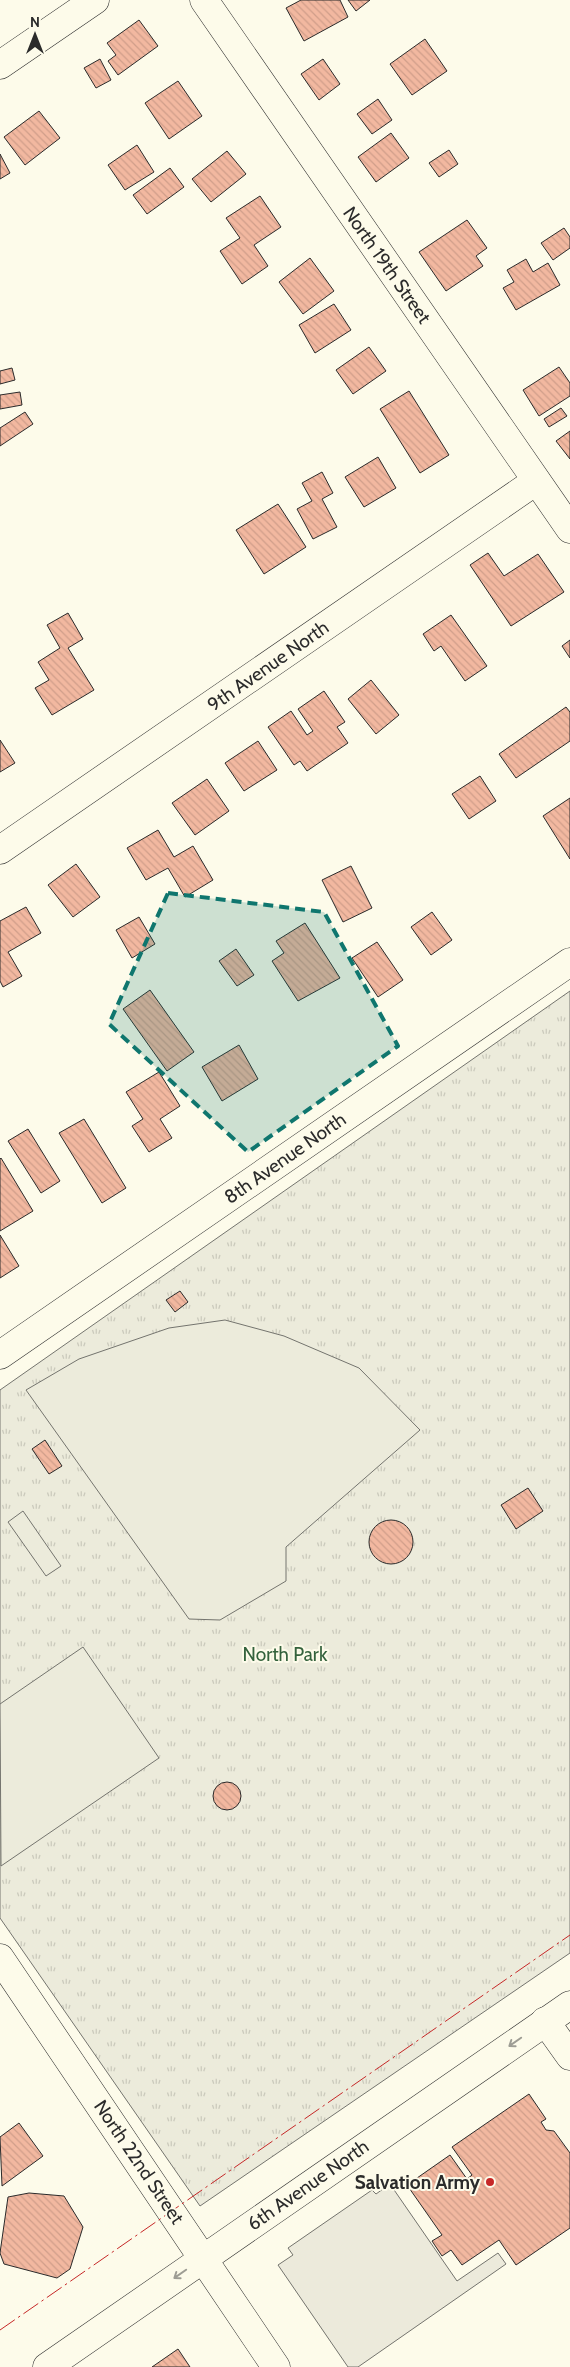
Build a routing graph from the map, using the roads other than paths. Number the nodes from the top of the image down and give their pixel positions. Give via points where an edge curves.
1 (95, 0) edge
2 (204, 0) edge
3 (0, 65) edge
4 (536, 481) junction
5 (570, 529) edge
6 (0, 850) edge
7 (570, 962) edge
8 (0, 1355) edge
9 (0, 1958) edge
10 (570, 2005) edge
11 (545, 2021) junction
12 (570, 2056) edge
13 (204, 2257) junction
14 (47, 2367) edge
15 (276, 2367) edge

1 - 3 street
2 - 4 street, North 19th Street
4 - 5 street, North 19th Street
4 - 6 street, 9th Avenue North
7 - 8 street, 8th Avenue North
9 - 13 street, North 22nd Street
10 - 11 street, 6th Avenue North
11 - 12 street
11 -> 13 street, 6th Avenue North
13 -> 14 street, 6th Avenue North
13 - 15 street, North 22nd Street

